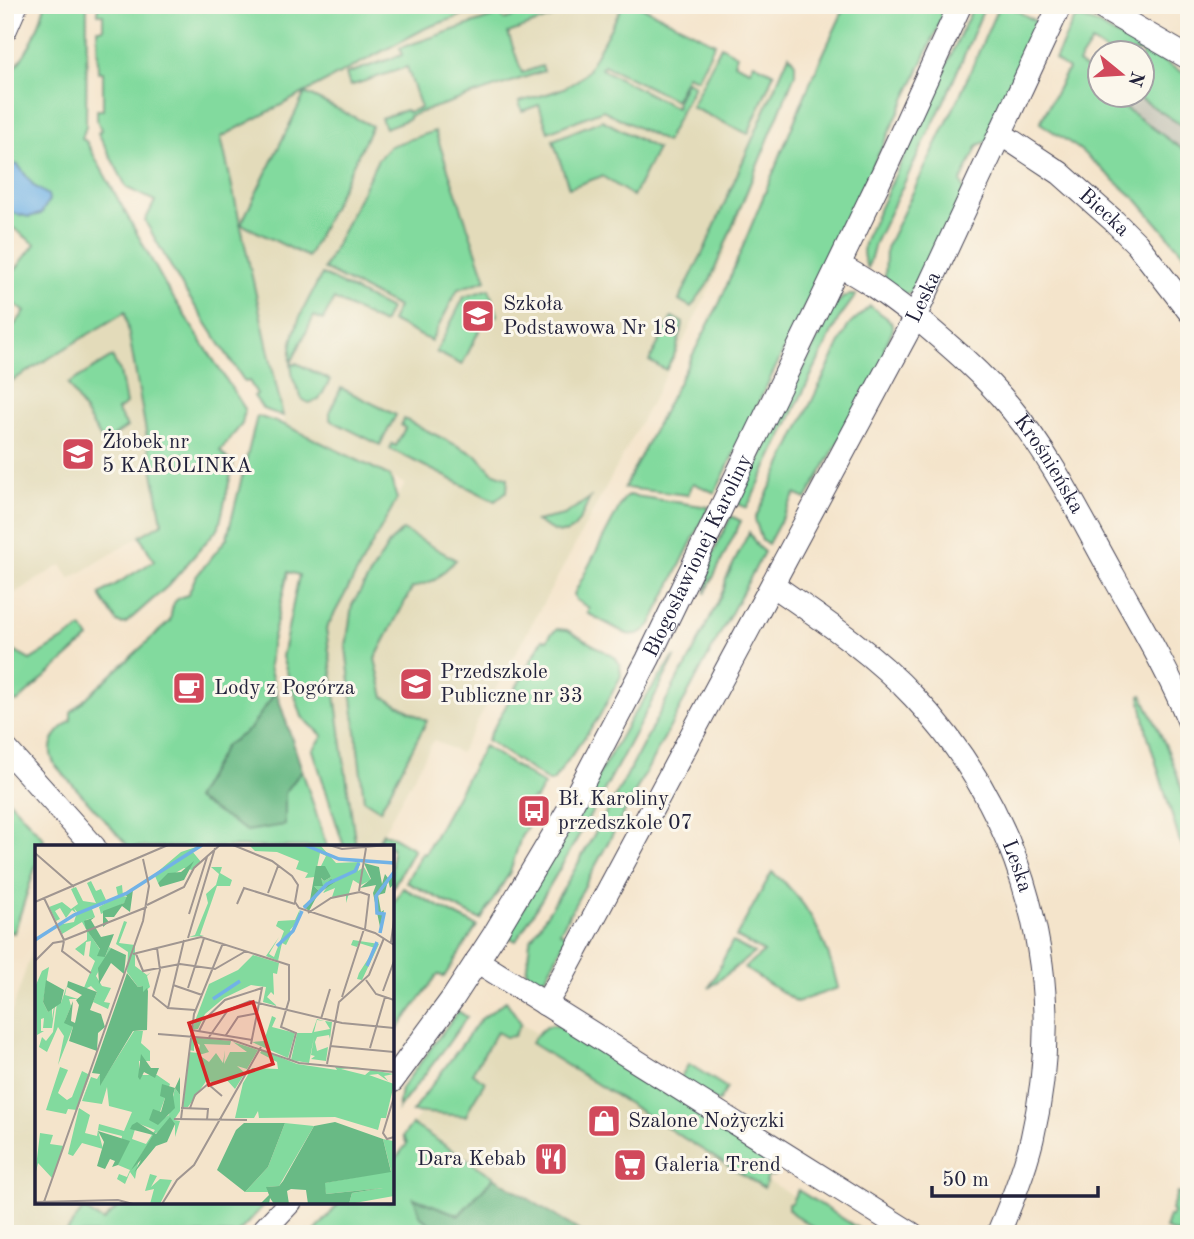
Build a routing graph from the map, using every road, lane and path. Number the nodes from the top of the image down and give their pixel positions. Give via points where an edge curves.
1 (16, 5) edge
2 (960, 5) edge
3 (1060, 5) edge
4 (1097, 5) edge
5 (5, 30) edge
6 (1189, 58) edge
7 (1001, 134) junction
8 (839, 265) junction
9 (1189, 310) edge
10 (915, 317) junction
11 (773, 585) junction
12 (1189, 721) edge
13 (5, 748) edge
14 (92, 845) edge
15 (477, 961) junction
16 (545, 1004) junction
17 (394, 1078) edge
18 (288, 1204) edge
19 (260, 1234) edge
20 (912, 1234) edge
21 (998, 1234) edge

1 - 5 street
2 - 8 street, Błogosławionej Karoliny
3 - 7 street, Leska
4 - 6 street
7 - 9 street, Biecka via 1060,173 1114,221
7 - 10 street, Leska
8 - 10 street, Krośnieńska
8 - 15 street, Błogosławionej Karoliny via 616,721 568,811
10 - 11 street, Leska
10 - 12 street, Krośnieńska via 1011,407 1048,459
11 - 16 street, Leska
11 - 21 street, Leska via 874,659 914,697 980,784 1008,839 1025,888 1043,971 1042,1078 1025,1165
13 - 14 street
15 - 16 street
15 - 17 street, Błogosławionej Karoliny
16 - 20 street
18 - 19 street

